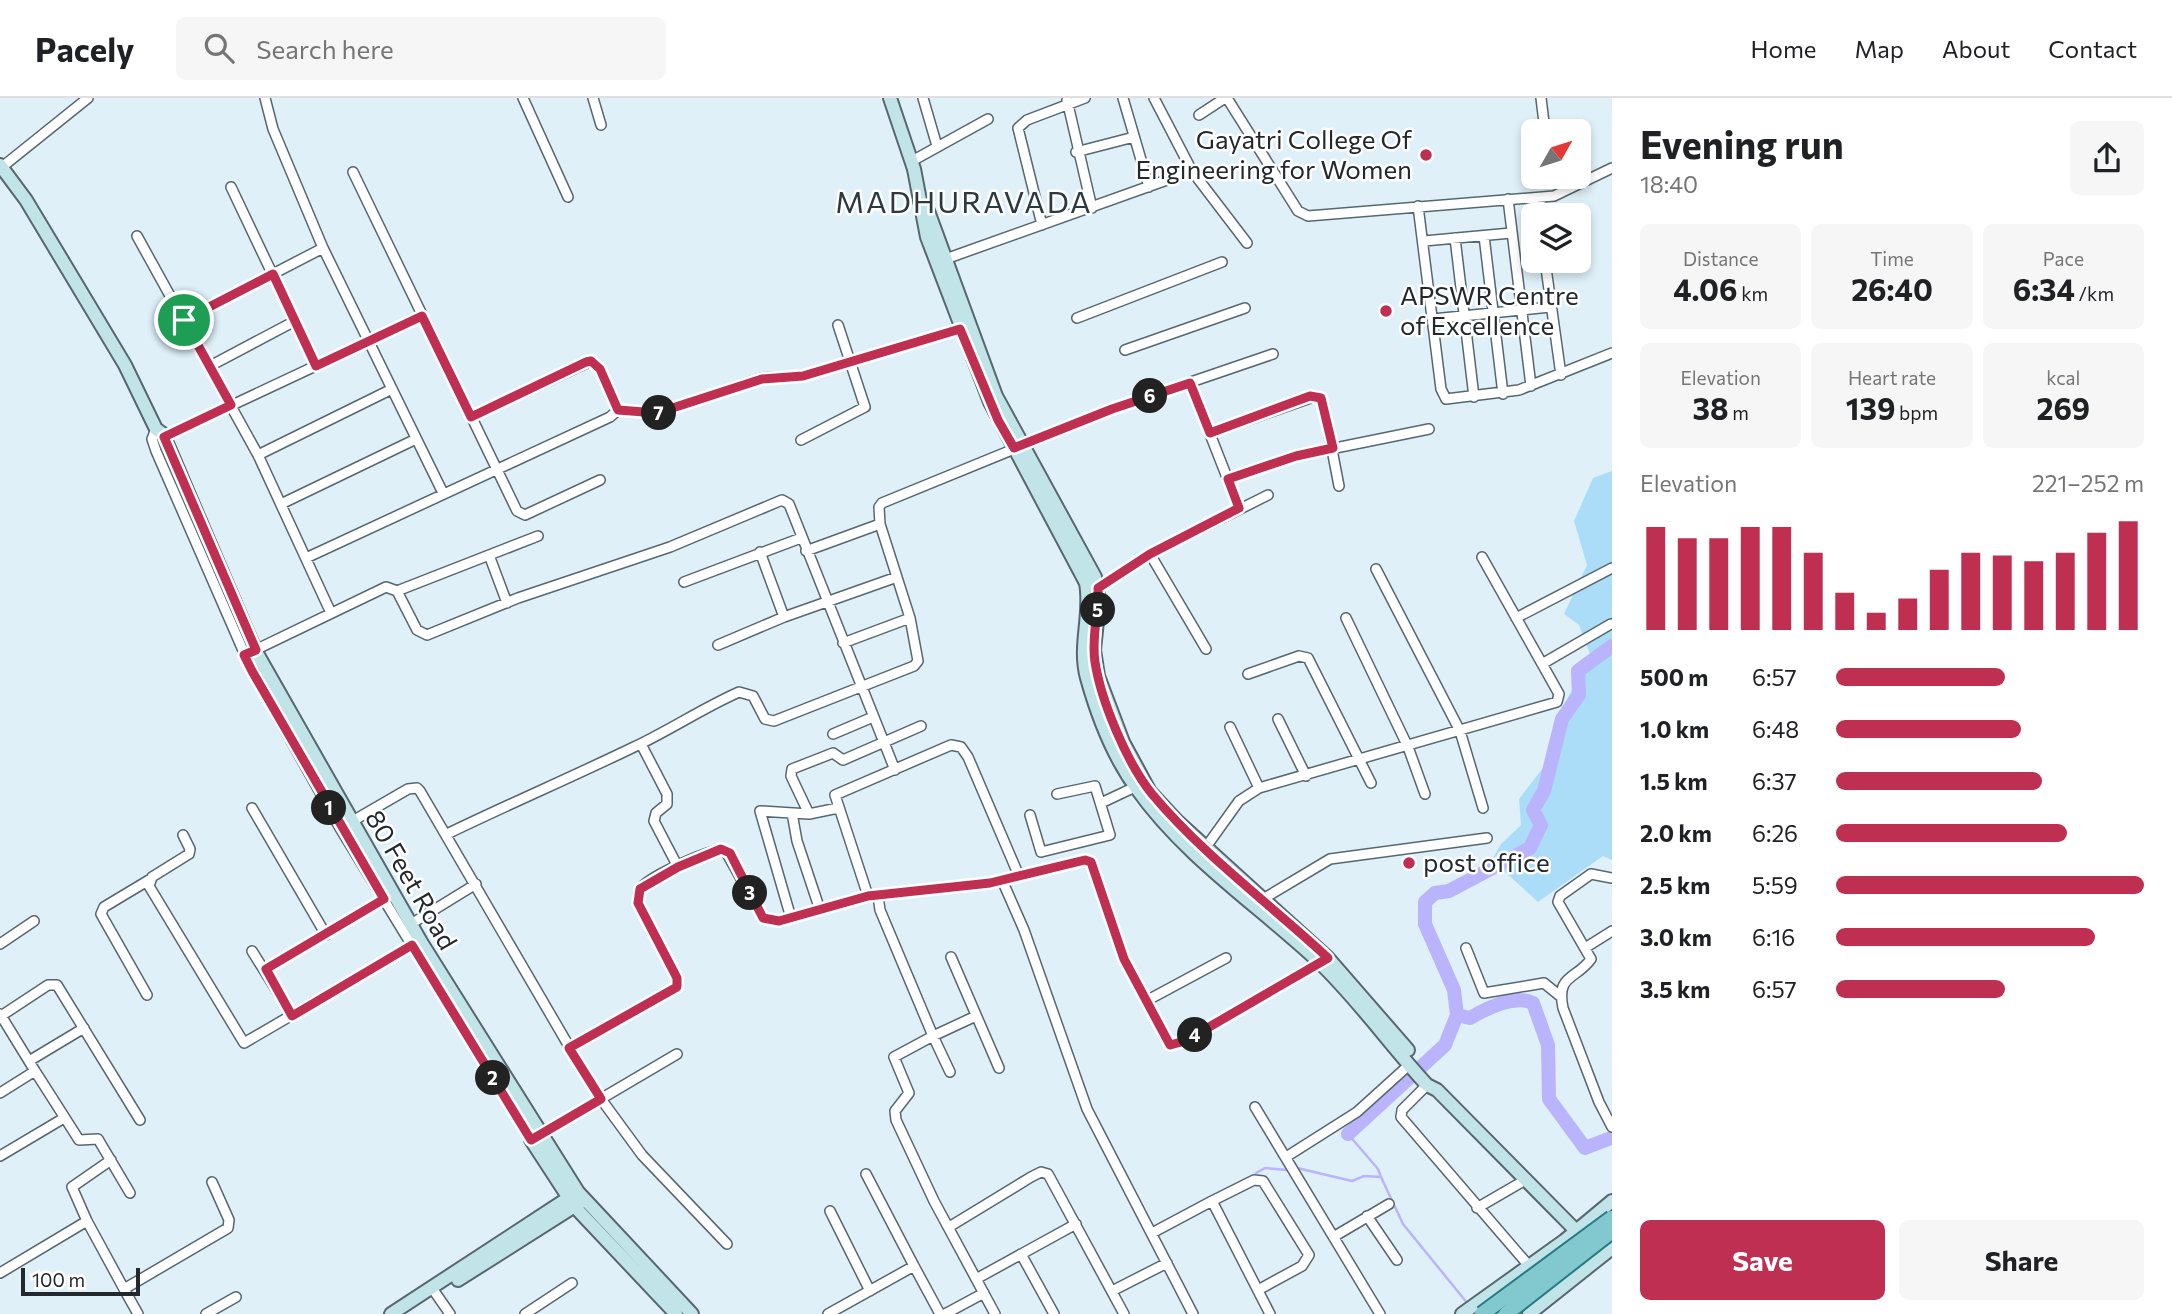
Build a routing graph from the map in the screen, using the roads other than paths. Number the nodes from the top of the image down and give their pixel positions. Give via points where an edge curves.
1 (88, 98) edge
2 (265, 98) edge
3 (523, 98) edge
4 (593, 98) edge
5 (890, 98) edge
6 (923, 98) edge
7 (1085, 98) edge
8 (1123, 98) edge
9 (1154, 98) edge
10 (1226, 98) edge
11 (1541, 98) edge
12 (1067, 101) edge
13 (1199, 115) dead end
14 (988, 119) dead end
15 (1544, 119) edge
16 (601, 125) dead end
17 (1134, 137) junction
18 (937, 146) junction
19 (1076, 152) junction
20 (912, 161) junction
21 (1, 166) edge
22 (1612, 168) edge
23 (1192, 171) junction
24 (353, 172) dead end
25 (231, 187) dead end
26 (1149, 187) junction
27 (568, 197) dead end
28 (1540, 198) junction
29 (1508, 199) junction
30 (1540, 203) edge
31 (1418, 206) junction
32 (1091, 208) junction
33 (1042, 225) junction
34 (1511, 233) junction
35 (137, 236) dead end
36 (1484, 236) junction
37 (1455, 238) junction
38 (1424, 241) junction
39 (1247, 243) dead end
40 (323, 247) junction
41 (940, 261) junction
42 (1222, 262) dead end
43 (1546, 273) edge
44 (273, 274) junction
45 (1550, 307) junction
46 (1245, 308) dead end
47 (1521, 310) junction
48 (1493, 313) junction
49 (422, 316) junction
50 (1464, 316) junction
51 (1077, 318) dead end
52 (1433, 319) junction
53 (184, 320) junction
54 (295, 321) junction
55 (838, 325) dead end
56 (960, 329) junction
57 (368, 341) junction
58 (1125, 350) dead end
59 (1612, 353) edge
60 (1273, 354) dead end
61 (851, 364) junction
62 (210, 366) junction
63 (316, 366) junction
64 (1561, 375) junction
65 (1190, 383) junction
66 (1531, 386) junction
67 (392, 389) junction
68 (1503, 394) junction
69 (1475, 397) junction
70 (231, 405) junction
71 (618, 410) junction
72 (471, 417) junction
73 (1429, 429) dead end
74 (160, 433) junction
75 (1210, 433) junction
76 (416, 439) junction
77 (801, 440) dead end
78 (1019, 447) junction
79 (1333, 448) junction
80 (258, 455) junction
81 (496, 468) junction
82 (1228, 479) junction
83 (600, 480) dead end
84 (1339, 486) dead end
85 (443, 493) junction
86 (1268, 495) dead end
87 (281, 503) junction
88 (1239, 508) junction
89 (880, 524) junction
90 (538, 536) dead end
91 (801, 538) junction
92 (806, 551) junction
93 (760, 552) junction
94 (1150, 554) junction
95 (489, 555) junction
96 (1482, 557) dead end
97 (306, 558) junction
98 (1612, 568) edge
99 (1376, 569) dead end
100 (897, 577) junction
101 (684, 582) dead end
102 (1098, 588) junction
103 (397, 591) junction
104 (826, 600) junction
105 (507, 603) junction
106 (331, 613) junction
107 (784, 617) junction
108 (911, 618) junction
109 (1346, 618) dead end
110 (1516, 618) junction
111 (1611, 624) edge
112 (843, 642) junction
113 (718, 645) dead end
114 (1206, 649) dead end
115 (250, 653) junction
116 (1542, 664) junction
117 (1248, 674) dead end
118 (861, 689) junction
119 (873, 717) junction
120 (1278, 719) dead end
121 (921, 726) dead end
122 (1230, 726) dead end
123 (1460, 731) junction
124 (832, 734) dead end
125 (884, 742) junction
126 (641, 744) junction
127 (1408, 747) junction
128 (1362, 760) junction
129 (895, 770) junction
130 (1309, 775) junction
131 (1371, 783) dead end
132 (1135, 788) junction
133 (1259, 788) junction
134 (1058, 794) dead end
135 (1425, 794) dead end
136 (1101, 803) junction
137 (838, 807) junction
138 (252, 808) dead end
139 (1483, 808) dead end
140 (792, 813) junction
141 (809, 814) junction
142 (1030, 815) dead end
143 (351, 822) junction
144 (447, 834) junction
145 (183, 835) dead end
146 (1487, 838) dead end
147 (1206, 848) junction
148 (678, 867) junction
149 (1019, 876) junction
150 (1612, 878) edge
151 (149, 880) junction
152 (1002, 880) junction
153 (476, 884) junction
154 (873, 896) junction
155 (384, 899) junction
156 (1263, 899) junction
157 (820, 910) junction
158 (791, 918) junction
159 (34, 921) dead end
160 (411, 924) junction
161 (1612, 931) edge
162 (326, 935) junction
163 (0, 944) edge
164 (412, 945) junction
165 (1466, 948) dead end
166 (1585, 948) junction
167 (252, 951) dead end
168 (951, 957) dead end
169 (1226, 958) dead end
170 (1323, 960) junction
171 (266, 969) junction
172 (147, 995) dead end
173 (1560, 996) junction
174 (1146, 1001) junction
175 (1, 1015) edge
176 (292, 1016) junction
177 (976, 1016) junction
178 (84, 1028) junction
179 (933, 1036) junction
180 (569, 1048) junction
181 (677, 1054) dead end
182 (29, 1061) junction
183 (1413, 1065) junction
184 (999, 1068) dead end
185 (35, 1071) junction
186 (950, 1072) dead end
187 (1429, 1084) junction
188 (0, 1093) edge
189 (601, 1099) junction
190 (1255, 1107) dead end
191 (64, 1118) junction
192 (140, 1121) dead end
193 (1612, 1127) edge
194 (536, 1137) junction
195 (0, 1156) edge
196 (1286, 1157) junction
197 (111, 1160) junction
198 (866, 1174) dead end
199 (1527, 1179) junction
200 (212, 1182) dead end
201 (130, 1193) dead end
202 (576, 1199) junction
203 (1212, 1201) junction
204 (1612, 1201) edge
205 (1388, 1203) dead end
206 (1477, 1209) junction
207 (830, 1211) dead end
208 (1367, 1216) junction
209 (1612, 1218) edge
210 (87, 1221) junction
211 (1076, 1224) junction
212 (948, 1227) junction
213 (1577, 1229) junction
214 (1612, 1231) edge
215 (1152, 1233) junction
216 (1335, 1236) junction
217 (727, 1244) dead end
218 (1612, 1248) edge
219 (1021, 1254) junction
220 (1601, 1256) junction
221 (1397, 1259) dead end
222 (1167, 1263) junction
223 (914, 1266) junction
224 (1530, 1267) junction
225 (0, 1273) edge
226 (976, 1279) junction
227 (572, 1283) dead end
228 (124, 1289) junction
229 (1258, 1290) junction
230 (434, 1291) junction
231 (870, 1291) junction
232 (1112, 1291) junction
233 (984, 1293) junction
234 (236, 1297) dead end
235 (138, 1314) edge
236 (206, 1314) edge
237 (391, 1314) edge
238 (407, 1314) edge
239 (450, 1314) edge
240 (525, 1314) edge
241 (676, 1314) edge
242 (692, 1314) edge
243 (828, 1314) edge
244 (943, 1314) edge
245 (995, 1314) edge
246 (1054, 1314) edge
247 (1124, 1314) edge
248 (1193, 1314) edge
249 (1270, 1314) edge
250 (1380, 1314) edge
251 (1462, 1314) edge
252 (1482, 1314) edge
253 (1506, 1314) edge
254 (1529, 1314) edge

1 - 21 street
2 - 40 street
3 - 27 street
4 - 16 street
5 - 20 street
6 - 18 street
7 - 12 street
8 - 17 street
9 - 23 street
10 - 13 street
10 - 31 street via 1298,211 1320,217
11 - 15 street
12 - 19 street
12 - 33 street via 1020,125 1017,132
14 - 18 street
17 - 19 street
17 - 26 street
18 - 20 street
19 - 32 street
20 - 41 street via 920,209
21 - 74 street, 80 Feet Road via 125,365
22 - 28 street via 1554,196
23 - 26 street
23 - 39 street
24 - 49 street
25 - 44 street
26 - 32 street
28 - 29 street
28 - 30 street
29 - 31 street
29 - 34 street
31 - 38 street
32 - 33 street
33 - 41 street
34 - 36 street
34 - 47 street
35 - 53 street
36 - 37 street
36 - 48 street
37 - 38 street
37 - 50 street
38 - 52 street
40 - 44 street
40 - 57 street
41 - 56 street
41 - 78 street
42 - 51 street
43 - 45 street
44 - 53 street
44 - 54 street
45 - 47 street
45 - 64 street
46 - 58 street
47 - 48 street
47 - 66 street
48 - 50 street
48 - 68 street
49 - 57 street
49 - 72 street
50 - 52 street
50 - 69 street
52 - 69 street via 1443,396 1451,400
53 - 62 street
54 - 62 street
54 - 63 street
55 - 61 street
56 - 61 street
56 - 78 street via 998,420
57 - 63 street
57 - 67 street
59 - 64 street
60 - 65 street
61 - 71 street via 793,379 762,379 657,413
61 - 77 street via 865,407
62 - 70 street
63 - 70 street
64 - 66 street
65 - 75 street
65 - 78 street
66 - 68 street
67 - 76 street
67 - 80 street
68 - 69 street
70 - 74 street
70 - 80 street
71 - 72 street via 600,369 591,361
71 - 81 street
72 - 81 street
73 - 79 street
74 - 115 street, 80 Feet Road
75 - 79 street via 1316,396 1324,403
75 - 82 street
76 - 85 street
76 - 87 street
78 - 89 street via 886,499 879,507
78 - 102 street via 1089,564
78 - 132 street via 1086,583 1087,677
79 - 82 street
79 - 84 street
80 - 87 street
81 - 83 street via 522,516
81 - 85 street
82 - 88 street
85 - 97 street
86 - 88 street
87 - 97 street
88 - 94 street
89 - 92 street
89 - 100 street
90 - 95 street
91 - 92 street
91 - 93 street
91 - 105 street via 789,504 778,501 670,547
92 - 104 street
93 - 101 street
93 - 107 street
94 - 102 street
94 - 114 street
95 - 103 street
95 - 105 street
96 - 110 street
97 - 106 street
98 - 110 street
99 - 123 street
100 - 104 street
100 - 108 street
102 - 147 street via 1095,662 1112,715 1150,792
103 - 105 street via 423,636
103 - 106 street via 386,587
104 - 107 street
104 - 112 street
106 - 115 street
107 - 113 street
108 - 112 street
108 - 118 street via 918,661
109 - 127 street
110 - 116 street
111 - 116 street
112 - 118 street
115 - 143 street, 80 Feet Road
115 - 155 street via 340,828
116 - 123 street via 1559,694 1553,704
117 - 128 street via 1299,656 1308,658
118 - 119 street
118 - 126 street via 769,722 753,696 739,692
119 - 124 street
119 - 125 street
120 - 130 street
121 - 125 street
122 - 133 street
123 - 127 street
123 - 139 street
125 - 129 street
125 - 141 street via 843,760 832,753 792,769
126 - 144 street
126 - 148 street via 667,794 667,804 654,821
127 - 128 street
127 - 135 street
128 - 130 street
128 - 131 street
129 - 137 street via 835,795
129 - 149 street via 951,746 961,747
130 - 133 street
132 - 136 street
132 - 170 street via 1181,839
133 - 147 street via 1239,801
134 - 136 street via 1095,786
136 - 142 street via 1110,835 1041,852
137 - 141 street
137 - 154 street
138 - 162 street
140 - 141 street
140 - 157 street
140 - 158 street via 766,810 760,814
143 - 144 street via 417,788
143 - 160 street, 80 Feet Road
144 - 153 street
145 - 151 street via 189,854
146 - 156 street via 1346,856 1321,863
147 - 156 street
148 - 158 street via 716,849 726,850 763,918
148 - 180 street via 645,884 638,896 677,978 677,987
149 - 152 street
149 - 174 street via 1091,862 1124,959
150 - 166 street via 1591,874 1558,899
151 - 172 street via 104,907 101,914
151 - 176 street via 151,892 244,1043
152 - 154 street
152 - 215 street via 1087,1109
153 - 160 street
153 - 180 street
154 - 157 street
154 - 179 street
155 - 162 street
155 - 164 street
156 - 170 street
157 - 158 street
159 - 163 street
160 - 194 street, 80 Feet Road
161 - 166 street
162 - 171 street
164 - 176 street
164 - 194 street
165 - 173 street via 1484,993 1544,983
166 - 173 street via 1590,962 1564,982
167 - 171 street
168 - 177 street
169 - 174 street
170 - 174 street via 1175,1045 1167,1041
170 - 183 street
171 - 176 street
173 - 193 street
175 - 178 street via 55,984
175 - 182 street
177 - 179 street
177 - 184 street
178 - 182 street
178 - 192 street
179 - 186 street
179 - 212 street via 894,1057 909,1093 895,1111
180 - 189 street
181 - 189 street
182 - 185 street
183 - 187 street
183 - 196 street via 1357,1112
185 - 188 street
185 - 191 street
187 - 199 street
187 - 206 street via 1402,1110 1401,1117
189 - 194 street
189 - 217 street via 642,1155
190 - 196 street
191 - 195 street
191 - 197 street via 81,1141 98,1139
194 - 202 street, 80 Feet Road
196 - 216 street
197 - 201 street
197 - 210 street via 72,1187
198 - 223 street
199 - 206 street
199 - 213 street
200 - 228 street via 229,1220 228,1228
202 - 230 street
202 - 241 street
202 - 242 street
203 - 215 street
203 - 229 street
203 - 229 street via 1254,1180 1263,1181 1309,1255 1302,1266
204 - 213 street
205 - 208 street
206 - 224 street
207 - 231 street
208 - 216 street
208 - 221 street
209 - 252 main road, bridge
210 - 225 street
210 - 228 street
211 - 212 street via 1048,1174 1041,1172
211 - 219 street
211 - 232 street
212 - 226 street
213 - 220 street
213 - 224 street
214 - 253 main road, bridge
215 - 222 street
216 - 250 street
218 - 220 street
219 - 226 street
219 - 246 street
220 - 254 street
222 - 232 street
222 - 248 street
223 - 231 street
223 - 244 street
224 - 251 street
226 - 233 street
227 - 240 street
228 - 235 street
229 - 249 street
230 - 237 street
230 - 238 street
230 - 239 street
231 - 243 street
232 - 247 street
233 - 244 street
233 - 245 street
234 - 236 street

